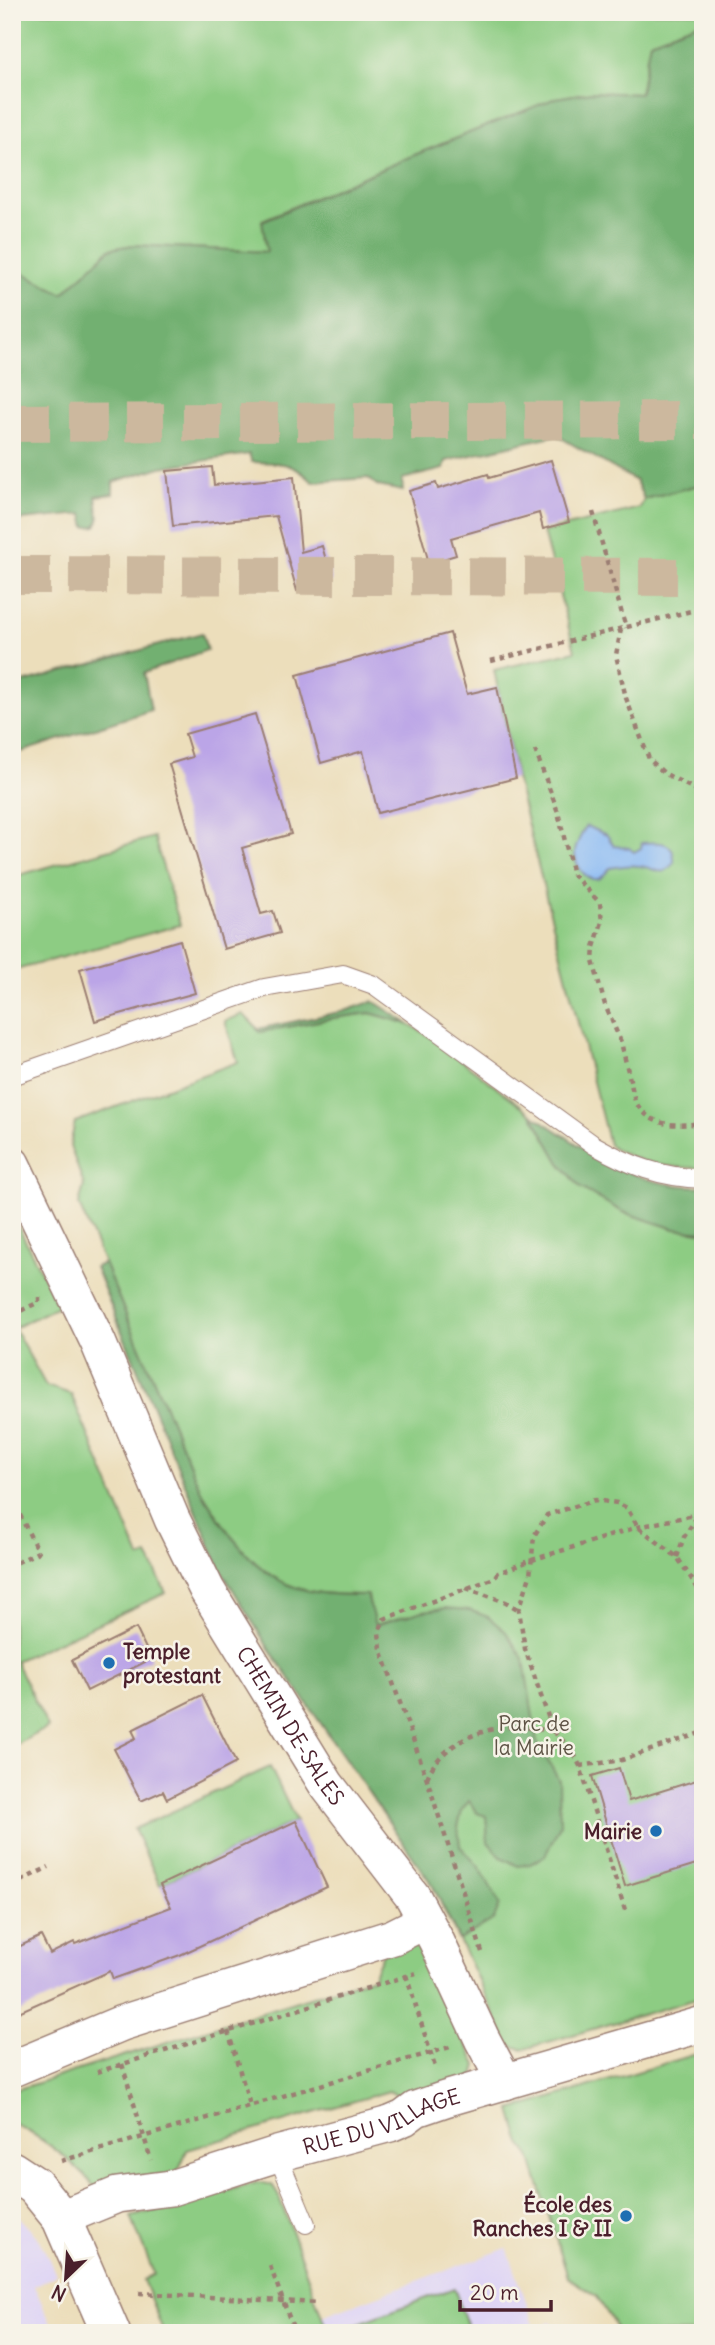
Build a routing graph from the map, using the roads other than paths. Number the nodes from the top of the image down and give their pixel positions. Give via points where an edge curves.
1 (12, 1076) edge
2 (12, 1164) edge
3 (703, 1179) edge
4 (425, 1921) junction
5 (703, 2024) edge
6 (12, 2069) edge
7 (505, 2082) junction
8 (277, 2154) junction
9 (12, 2171) edge
10 (61, 2218) junction
11 (306, 2224) dead end
12 (111, 2333) edge

1 - 3 lane via 264,988 343,974 374,985 620,1160 673,1178
2 - 4 street, CHEMIN DE-SALES via 98,1342 172,1519 208,1590 326,1784 413,1898
4 - 6 street via 393,1937 122,2023
4 - 7 street, CHEMIN DE-SALES
5 - 7 street, RUE DU VILLAGE
7 - 8 street, RUE DU VILLAGE via 416,2109 390,2124
8 - 10 street, RUE DU VILLAGE via 171,2188 117,2195
8 - 11 lane
9 - 10 street via 35,2186
10 - 12 street

